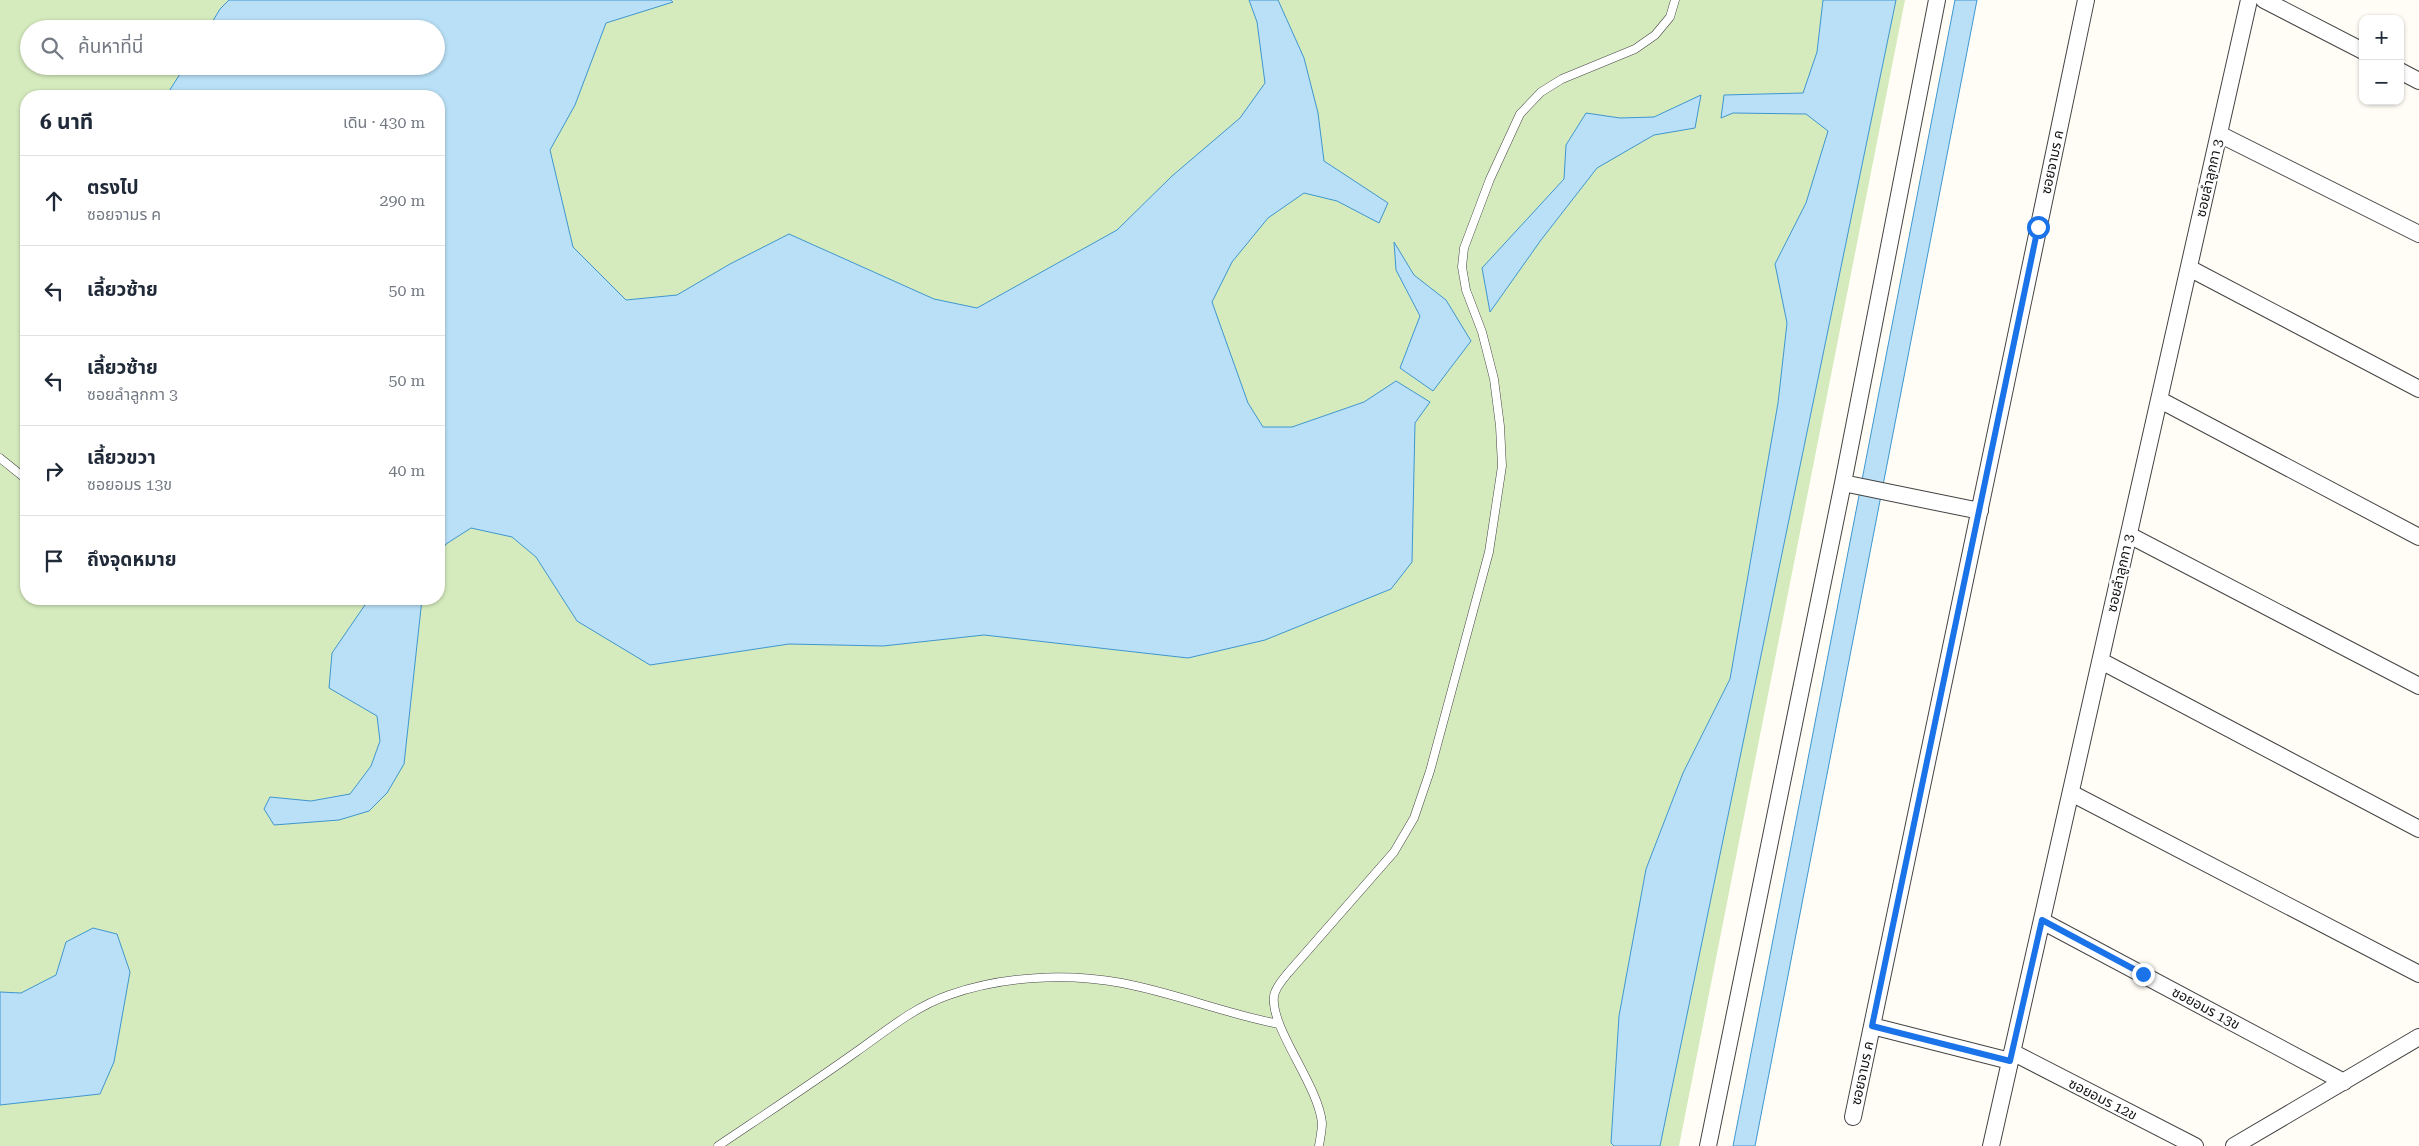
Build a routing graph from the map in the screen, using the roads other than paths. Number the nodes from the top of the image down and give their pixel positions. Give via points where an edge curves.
1 (1675, 0) edge
2 (1937, 0) edge
3 (2086, 0) edge
4 (2249, 0) edge
5 (2264, 0) edge
6 (2359, 49) edge
7 (2404, 73) edge
8 (2419, 80) edge
9 (2219, 134) junction
10 (2419, 234) edge
11 (2189, 268) junction
12 (2419, 389) edge
13 (2160, 400) junction
14 (0, 458) edge
15 (20, 474) edge
16 (1843, 483) junction
17 (1980, 511) junction
18 (2129, 535) junction
19 (2419, 537) edge
20 (2101, 661) junction
21 (2419, 686) edge
22 (2071, 793) junction
23 (2419, 829) edge
24 (2042, 920) junction
25 (2419, 974) edge
26 (1279, 1024) junction
27 (1872, 1026) junction
28 (2419, 1036) edge
29 (2011, 1057) junction
30 (2344, 1082) junction
31 (1853, 1117) dead end
32 (718, 1146) edge
33 (1319, 1146) edge
34 (1708, 1146) edge
35 (1991, 1146) edge
36 (2195, 1146) edge
37 (2234, 1146) edge

1 - 26 lane via 1670,17 1655,35 1635,49 1562,79 1541,92 1520,114 1490,179 1464,248 1462,267 1494,380 1500,426 1502,466 1489,552 1414,818 1394,852 1274,993
2 - 16 street
3 - 17 street, ซอยจามร ค
4 - 9 street, ซอยลำลูกกา 3
5 - 6 street
7 - 8 street
9 - 10 street
9 - 11 street, ซอยลำลูกกา 3
11 - 12 street
11 - 13 street, ซอยลำลูกกา 3
13 - 18 street, ซอยลำลูกกา 3
13 - 19 street
14 - 15 lane
16 - 17 street
16 - 34 street
17 - 27 street, ซอยจามร ค
18 - 20 street, ซอยลำลูกกา 3
18 - 21 street
20 - 22 street, ซอยลำลูกกา 3
20 - 23 street
22 - 24 street, ซอยลำลูกกา 3
22 - 25 street
24 - 29 street, ซอยลำลูกกา 3
24 - 30 street, ซอยอมร 13ข
26 - 32 lane via 1246,1018 1122,983 1027,979 989,984 948,995 903,1017
26 - 33 lane via 1303,1070 1322,1122
27 - 29 street, ซอยอมร 12ข
27 - 31 street, ซอยจามร ค
28 - 30 street
29 - 35 street, ซอยลำลูกกา 3
29 - 36 street, ซอยอมร 12ข
30 - 37 street

